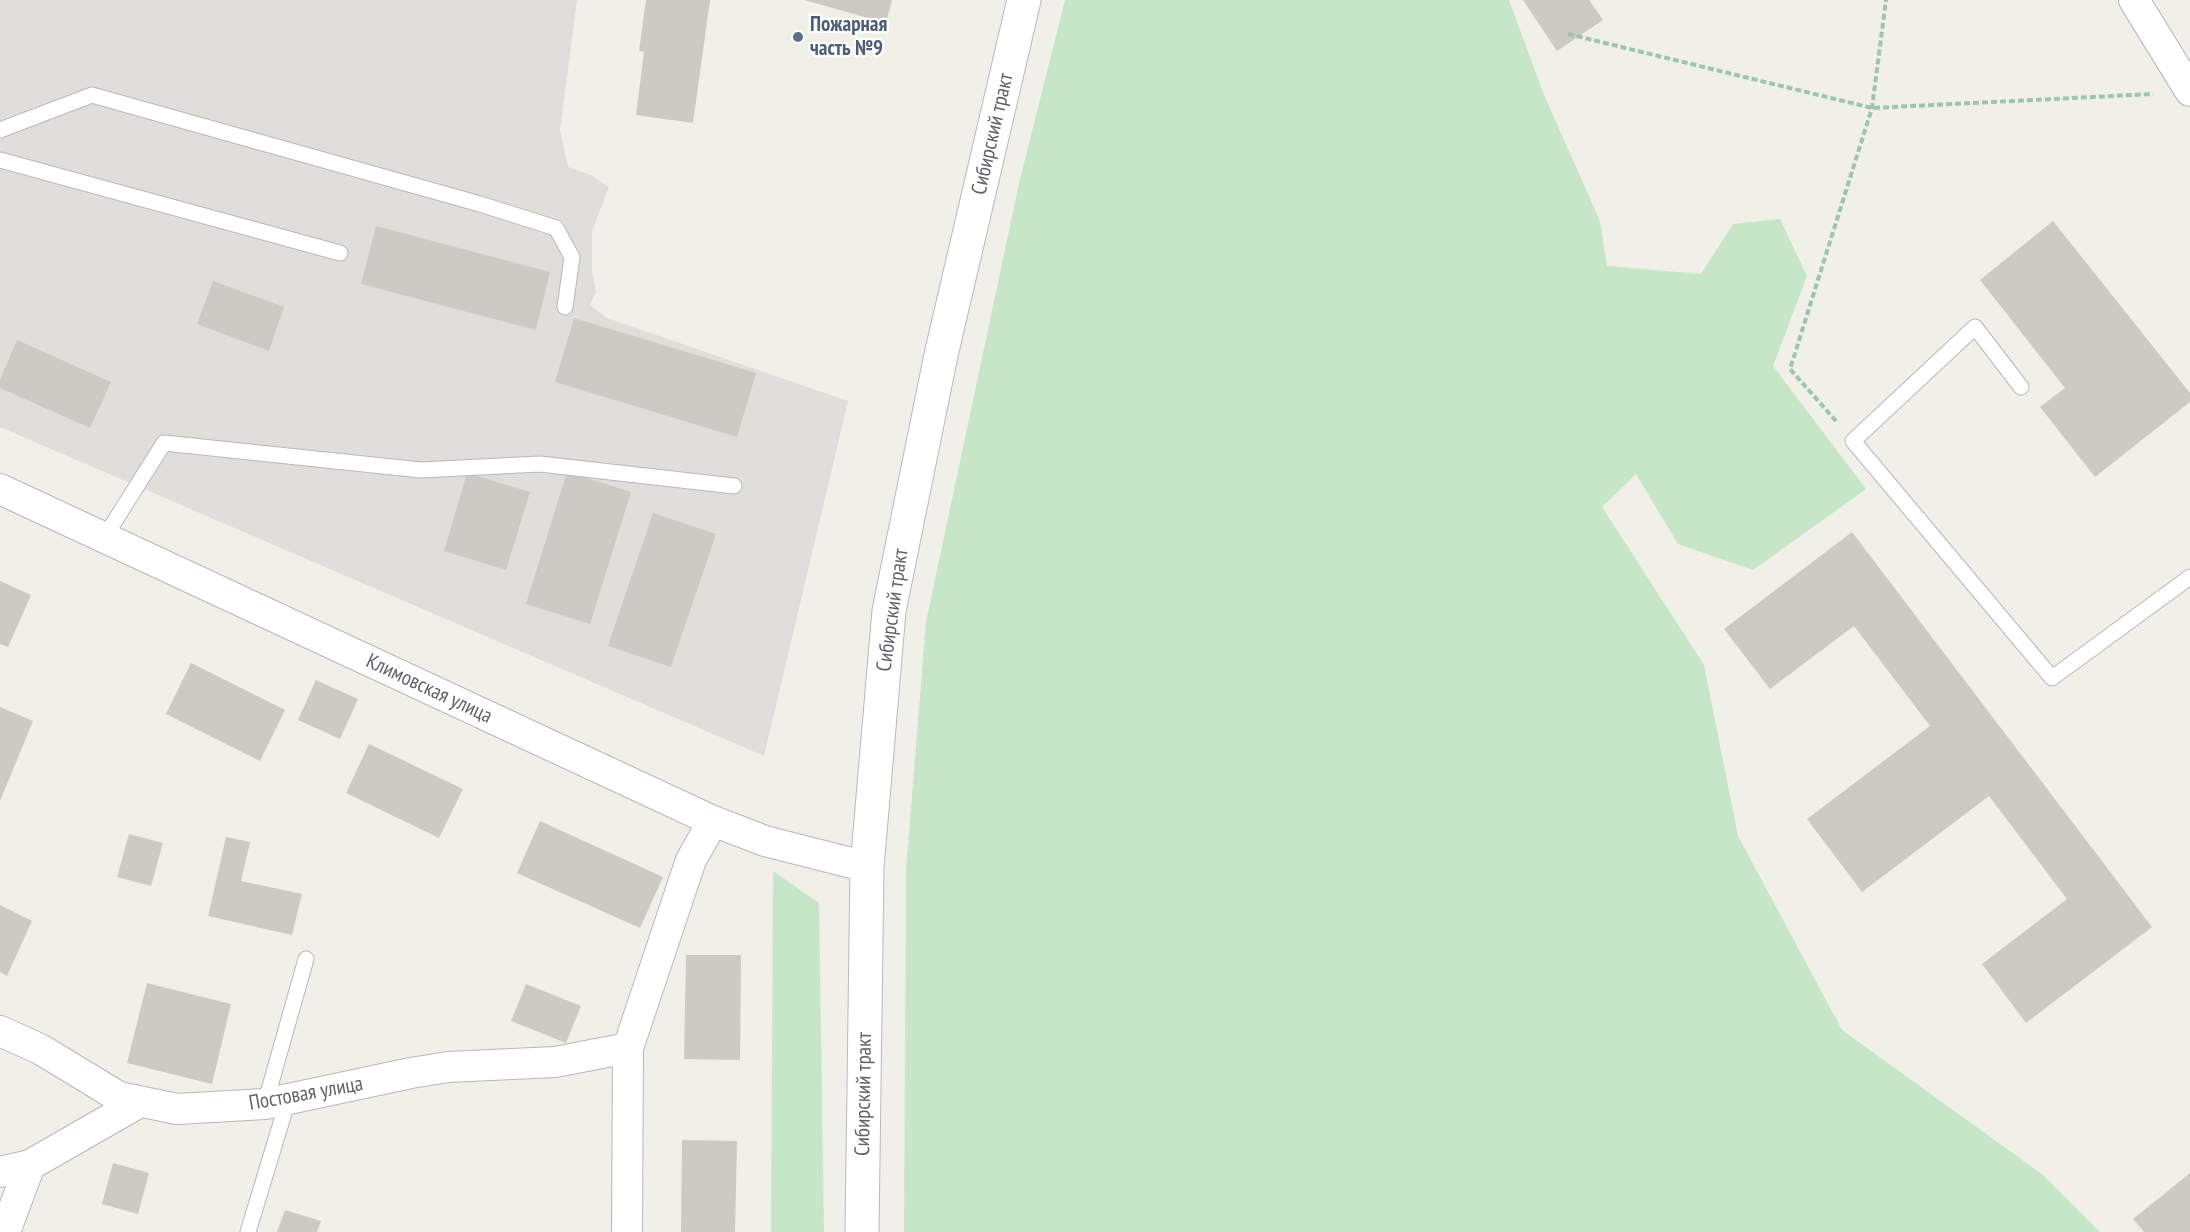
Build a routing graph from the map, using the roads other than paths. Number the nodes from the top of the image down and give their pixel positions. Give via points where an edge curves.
1 (1024, 0) edge
2 (2134, 0) edge
3 (2190, 91) edge
4 (0, 130) edge
5 (0, 160) edge
6 (340, 253) dead end
7 (565, 307) dead end
8 (2021, 387) dead end
9 (734, 486) dead end
10 (0, 489) edge
11 (104, 538) junction
12 (2190, 577) edge
13 (713, 821) junction
14 (867, 867) junction
15 (306, 959) dead end
16 (0, 1031) edge
17 (628, 1047) junction
18 (276, 1102) junction
19 (138, 1103) junction
20 (30, 1165) junction
21 (0, 1172) edge
22 (5, 1232) edge
23 (248, 1232) edge
24 (627, 1232) edge
25 (862, 1232) edge

1 - 14 main road, Сибирский тракт via 940,355 889,611
2 - 3 street
4 - 7 lane via 92,95 480,204 555,228 572,257
5 - 6 lane
8 - 12 lane via 1975,327 1853,441 2052,678
9 - 11 lane via 540,464 421,470 164,443
10 - 11 street, Климовская улица
11 - 13 street, Климовская улица
13 - 14 street, Климовская улица via 765,841
13 - 17 street via 691,860
14 - 25 main road, Сибирский тракт
15 - 18 lane
16 - 19 street, Постовая улица via 40,1049 98,1086
17 - 18 street, Постовая улица via 555,1062 439,1069
17 - 24 street
18 - 19 street, Постовая улица via 177,1109
18 - 23 lane
19 - 20 street
20 - 21 street
20 - 22 street

